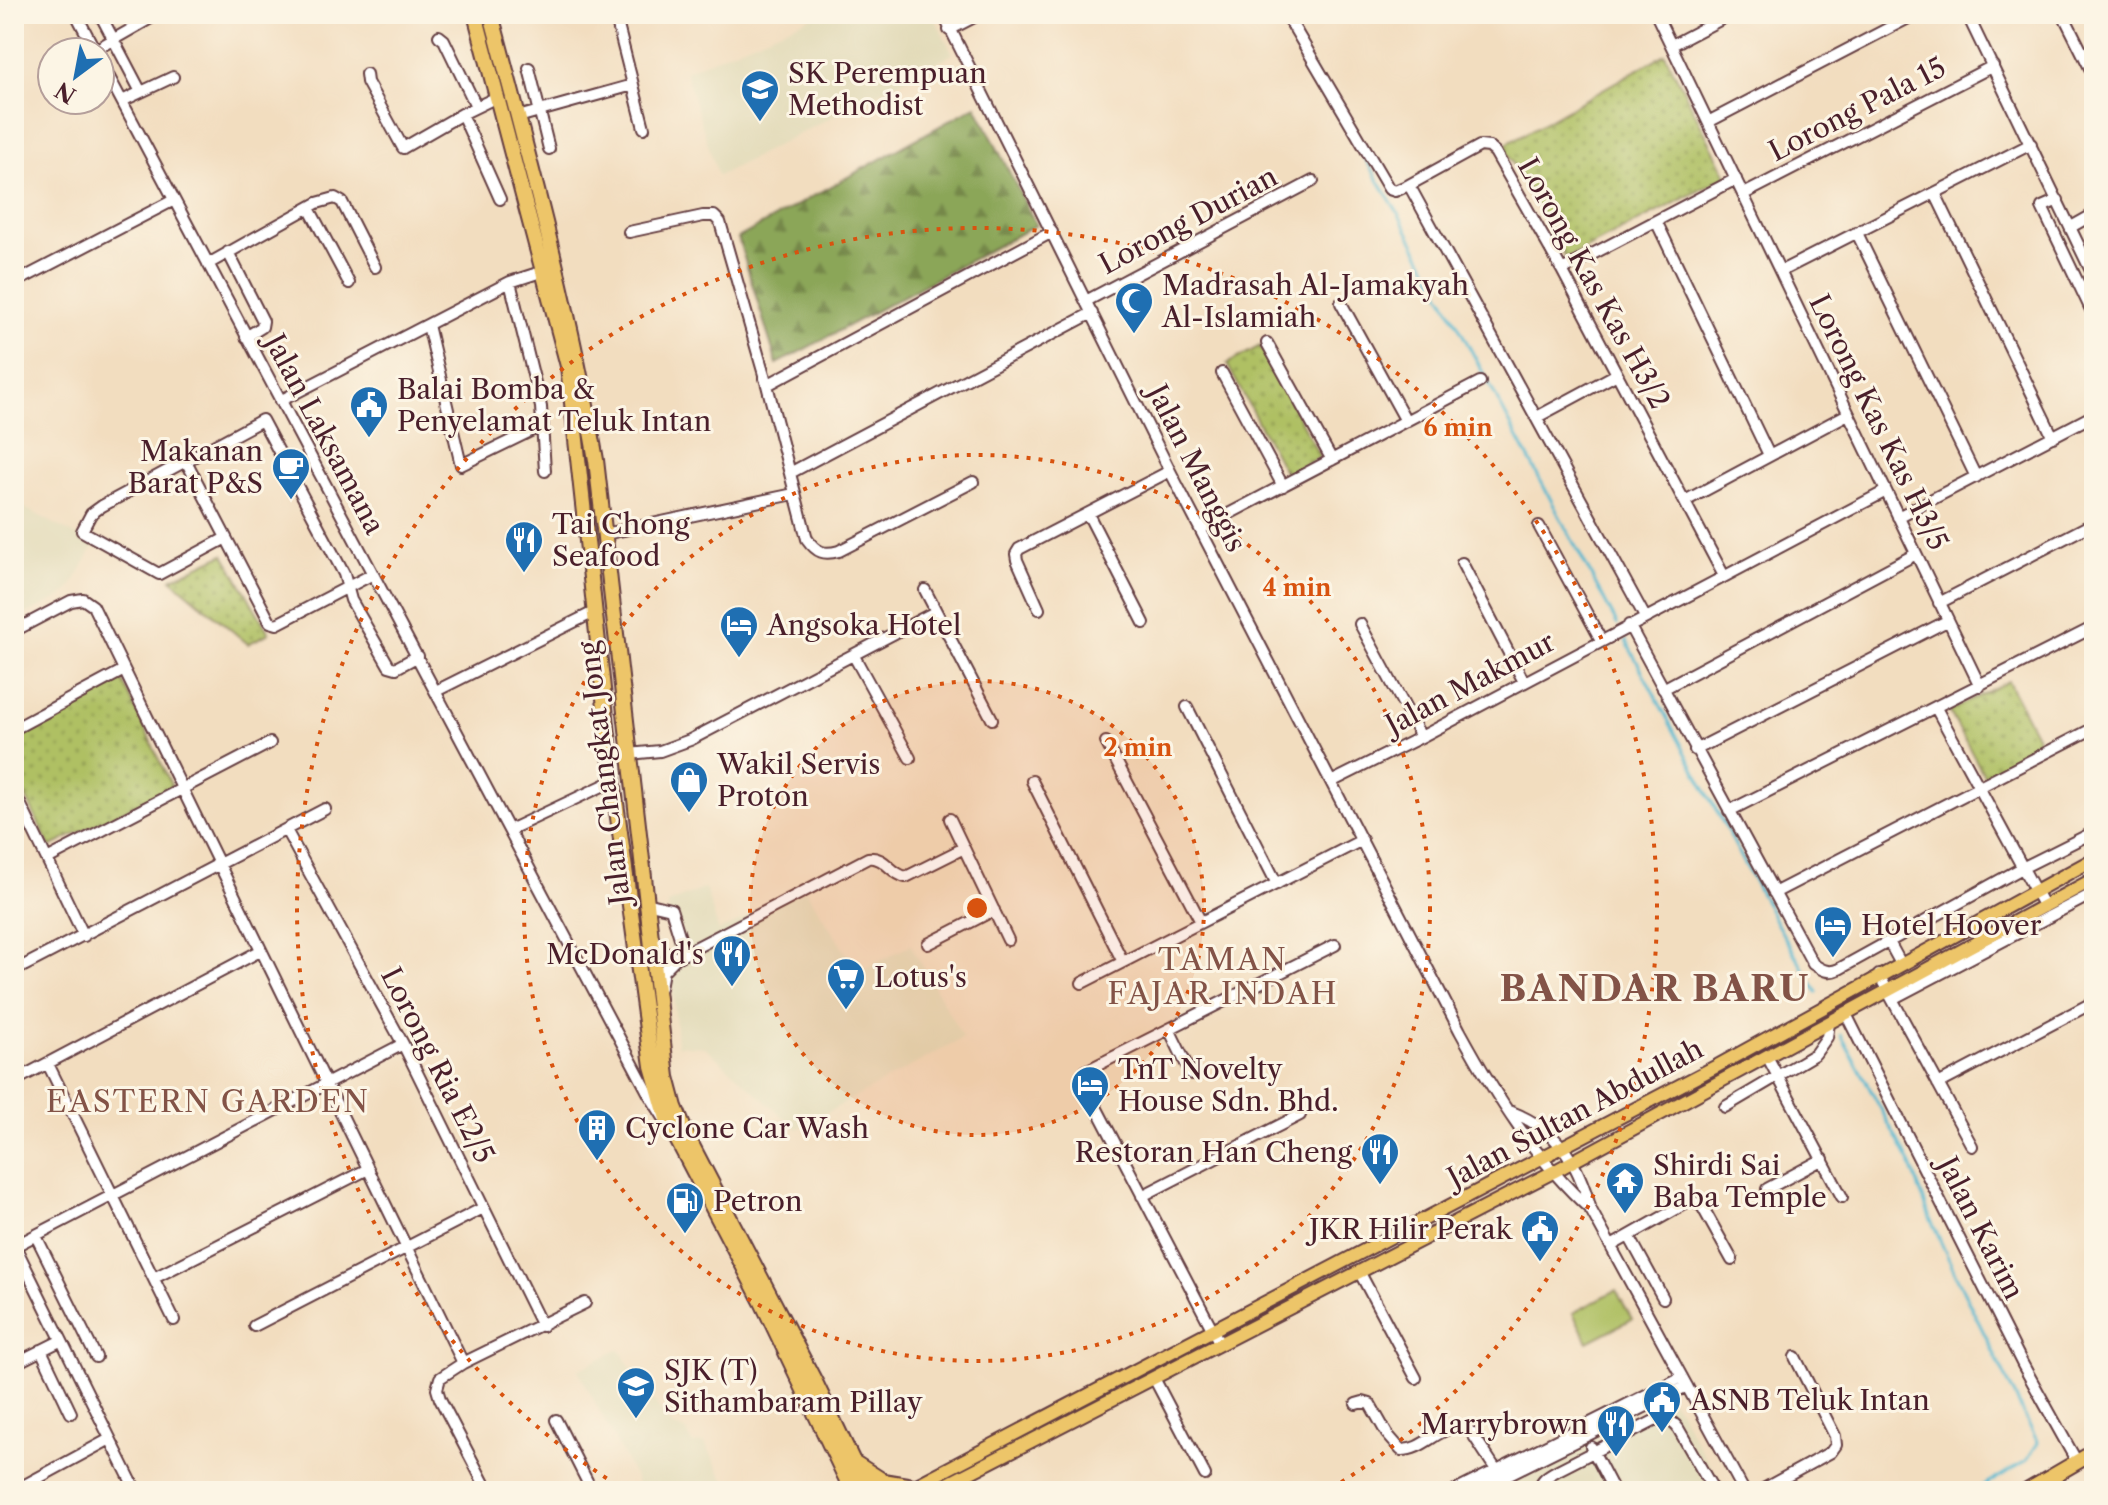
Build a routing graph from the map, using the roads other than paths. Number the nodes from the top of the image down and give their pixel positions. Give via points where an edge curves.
1 (76, 14) edge
2 (100, 14) edge
3 (158, 14) edge
4 (475, 14) edge
5 (491, 14) edge
6 (615, 14) edge
7 (943, 14) edge
8 (980, 14) edge
9 (1286, 14) edge
10 (1731, 14) edge
11 (1916, 14) edge
12 (1967, 14) edge
13 (2063, 14) edge
14 (1660, 15) edge
15 (949, 30) junction
16 (88, 36) edge
17 (112, 36) edge
18 (439, 36) dead end
19 (116, 38) edge
20 (116, 43) edge
21 (1672, 45) junction
22 (1993, 66) junction
23 (529, 68) dead end
24 (366, 74) dead end
25 (2094, 76) edge
26 (173, 77) dead end
27 (633, 85) junction
28 (116, 90) edge
29 (141, 92) junction
30 (497, 97) junction
31 (122, 101) junction
32 (476, 106) junction
33 (540, 110) junction
34 (462, 114) junction
35 (518, 117) junction
36 (1710, 121) junction
37 (644, 128) dead end
38 (2031, 144) junction
39 (549, 149) dead end
40 (1736, 179) junction
41 (1313, 181) dead end
42 (1409, 185) junction
43 (1935, 193) junction
44 (1744, 194) junction
45 (500, 199) dead end
46 (174, 200) junction
47 (2058, 200) junction
48 (309, 208) junction
49 (2094, 214) edge
50 (1656, 221) junction
51 (2071, 227) junction
52 (629, 232) dead end
53 (1052, 232) junction
54 (1857, 233) junction
55 (228, 252) junction
56 (208, 264) junction
57 (375, 267) dead end
58 (550, 269) junction
59 (1562, 270) junction
60 (1781, 271) junction
61 (2094, 277) edge
62 (510, 282) junction
63 (14, 283) edge
64 (349, 283) dead end
65 (2089, 294) edge
66 (1086, 301) junction
67 (1341, 303) dead end
68 (1092, 313) junction
69 (2094, 316) edge
70 (428, 325) junction
71 (246, 337) junction
72 (1267, 343) dead end
73 (1222, 373) dead end
74 (1617, 374) junction
75 (1480, 382) dead end
76 (767, 385) junction
77 (280, 401) junction
78 (1848, 414) junction
79 (2094, 415) edge
80 (1537, 417) junction
81 (1406, 421) junction
82 (543, 425) junction
83 (2053, 437) junction
84 (1769, 455) junction
85 (185, 459) junction
86 (1332, 460) junction
87 (545, 471) dead end
88 (1170, 471) junction
89 (790, 473) junction
90 (1976, 477) junction
91 (973, 482) dead end
92 (599, 483) junction
93 (1283, 486) junction
94 (1886, 491) junction
95 (794, 494) junction
96 (1685, 501) junction
97 (1088, 514) junction
98 (1898, 517) junction
99 (2094, 523) edge
100 (1539, 526) dead end
101 (585, 527) junction
102 (1200, 529) junction
103 (605, 534) junction
104 (226, 538) junction
105 (1916, 554) junction
106 (1462, 563) dead end
107 (373, 574) junction
108 (1724, 576) junction
109 (348, 587) junction
110 (925, 590) dead end
111 (1939, 603) junction
112 (1039, 609) dead end
113 (594, 612) junction
114 (935, 612) junction
115 (1645, 617) junction
116 (1947, 621) junction
117 (1144, 623) dead end
118 (1360, 624) dead end
119 (1629, 625) junction
120 (2094, 627) edge
121 (14, 631) edge
122 (1601, 640) junction
123 (418, 656) junction
124 (854, 656) junction
125 (124, 670) junction
126 (1524, 682) junction
127 (1980, 686) junction
128 (1663, 689) junction
129 (436, 691) junction
130 (1187, 707) dead end
131 (1936, 708) junction
132 (992, 719) dead end
133 (2094, 728) edge
134 (14, 729) edge
135 (1421, 737) junction
136 (1106, 742) dead end
137 (270, 743) dead end
138 (1695, 750) junction
139 (629, 754) junction
140 (910, 758) dead end
141 (613, 781) junction
142 (1032, 781) dead end
143 (1333, 781) junction
144 (1979, 788) junction
145 (183, 790) junction
146 (14, 791) edge
147 (325, 809) dead end
148 (1729, 811) junction
149 (950, 819) dead end
150 (636, 826) junction
151 (286, 830) junction
152 (509, 830) junction
153 (2094, 832) edge
154 (1362, 840) junction
155 (964, 848) junction
156 (47, 859) junction
157 (2094, 859) edge
158 (218, 865) junction
159 (2022, 868) junction
160 (625, 870) junction
161 (2094, 879) edge
162 (1277, 884) junction
163 (2035, 891) junction
164 (1774, 893) junction
165 (2094, 893) edge
166 (646, 903) junction
167 (2044, 907) junction
168 (994, 910) junction
169 (1201, 922) junction
170 (649, 931) junction
171 (84, 936) junction
172 (1008, 940) dead end
173 (1889, 942) junction
174 (928, 944) dead end
175 (1335, 945) dead end
176 (260, 951) junction
177 (681, 956) junction
178 (1123, 962) junction
179 (1901, 964) junction
180 (14, 971) edge
181 (1879, 975) junction
182 (1082, 983) dead end
183 (1890, 995) junction
184 (658, 1001) junction
185 (2094, 1002) edge
186 (1846, 1014) junction
187 (1829, 1023) junction
188 (1784, 1028) junction
189 (1169, 1029) junction
190 (403, 1044) junction
191 (1736, 1055) junction
192 (1768, 1058) junction
193 (48, 1064) junction
194 (1191, 1074) dead end
195 (1778, 1077) junction
196 (14, 1081) edge
197 (1938, 1084) junction
198 (327, 1085) junction
199 (1725, 1107) dead end
200 (1506, 1109) junction
201 (1300, 1115) dead end
202 (668, 1122) junction
203 (1562, 1146) junction
204 (1972, 1146) dead end
205 (1542, 1156) junction
206 (1823, 1159) junction
207 (1572, 1162) junction
208 (368, 1169) junction
209 (1555, 1171) junction
210 (1767, 1189) dead end
211 (1142, 1196) junction
212 (113, 1197) junction
213 (1842, 1197) dead end
214 (483, 1208) junction
215 (1591, 1210) junction
216 (36, 1236) junction
217 (1629, 1236) junction
218 (15, 1245) edge
219 (1611, 1246) junction
220 (406, 1247) junction
221 (1732, 1260) dead end
222 (1360, 1273) junction
223 (154, 1278) junction
224 (1663, 1298) dead end
225 (585, 1303) dead end
226 (174, 1320) dead end
227 (254, 1326) dead end
228 (542, 1326) junction
229 (1212, 1330) junction
230 (60, 1341) junction
231 (1220, 1344) junction
232 (41, 1350) junction
233 (96, 1357) dead end
234 (1795, 1357) dead end
235 (463, 1363) junction
236 (14, 1364) edge
237 (1154, 1378) junction
238 (1416, 1378) dead end
239 (1684, 1382) junction
240 (1356, 1404) dead end
241 (71, 1413) dead end
242 (556, 1420) dead end
243 (1583, 1432) junction
244 (110, 1439) junction
245 (1593, 1451) junction
246 (2094, 1452) edge
247 (2077, 1462) junction
248 (848, 1466) junction
249 (1205, 1475) dead end
250 (1497, 1476) junction
251 (909, 1489) edge
252 (14, 1491) edge
253 (136, 1491) edge
254 (488, 1491) edge
255 (592, 1491) edge
256 (843, 1491) edge
257 (852, 1491) edge
258 (867, 1491) edge
259 (934, 1491) edge
260 (1455, 1491) edge
261 (1475, 1491) edge
262 (1501, 1491) edge
263 (1510, 1491) edge
264 (1540, 1491) edge
265 (1614, 1491) edge
266 (1714, 1491) edge
267 (1744, 1491) edge
268 (1760, 1491) edge
269 (2027, 1491) edge

1 - 16 street, Jalan Laksamana
2 - 17 street
3 - 19 street
4 - 30 highway, Jalan Changkat Jong
5 - 35 highway, Jalan Changkat Jong
6 - 27 street
7 - 15 street, Jalan Manggis
8 - 15 street
9 - 42 street via 1389,189
10 - 21 street
11 - 36 street
12 - 22 street
13 - 25 street
14 - 21 street, Lorong Kas Kas H3/5
15 - 53 street, Jalan Manggis
18 - 32 street
20 - 29 street
21 - 36 street, Lorong Kas Kas H3/5
22 - 38 street
22 - 44 street, Lorong Pala 15
23 - 33 street
24 - 34 street via 403,148
26 - 29 street
27 - 33 street
27 - 37 street
28 - 31 street, Jalan Laksamana
29 - 31 street
30 - 32 street
30 - 58 highway, Jalan Changkat Jong
31 - 46 street, Jalan Laksamana
32 - 34 street
33 - 35 street
33 - 39 street
34 - 45 street
35 - 58 highway, Jalan Changkat Jong
36 - 40 street, Lorong Kas Kas H3/5
38 - 43 street
38 - 47 street
40 - 44 street, Lorong Kas Kas H3/5
40 - 50 street
41 - 66 street, Lorong Durian
42 - 59 street, Lorong Kas Kas H3/2 via 1480,146 1489,147
42 - 80 street
43 - 54 street
43 - 83 street
44 - 60 street, Lorong Kas Kas H3/5
46 - 56 street, Jalan Laksamana
46 - 63 street
47 - 51 street
47 - 65 street via 2042,207
48 - 55 street
48 - 57 street via 328,198 342,202
48 - 64 street
49 - 51 street
50 - 59 street
50 - 84 street
51 - 61 street
52 - 76 street via 703,216 720,222
53 - 66 street, Jalan Manggis
53 - 76 street
54 - 60 street
54 - 90 street
55 - 56 street
55 - 71 street via 263,321
56 - 71 street, Jalan Laksamana
58 - 62 street
58 - 92 highway, Jalan Changkat Jong via 578,358
58 - 101 highway, Jalan Changkat Jong via 568,366
59 - 74 street, Lorong Kas Kas H3/2
60 - 78 street, Lorong Kas Kas H3/5
62 - 70 street
62 - 82 street
65 - 69 street
66 - 68 street, Jalan Manggis
67 - 81 street
68 - 88 street, Jalan Manggis
68 - 89 street
70 - 77 street
70 - 82 street via 461,465
71 - 77 street, Jalan Laksamana
72 - 86 street
73 - 93 street
74 - 80 street
74 - 96 street, Lorong Kas Kas H3/2
75 - 81 street
76 - 89 street
77 - 107 street, Jalan Laksamana
78 - 84 street
78 - 94 street, Lorong Kas Kas H3/5
79 - 83 street
80 - 115 street
81 - 86 street
82 - 87 street
83 - 90 street
84 - 96 street
85 - 104 street
85 - 104 street via 102,506 82,531 159,574
85 - 109 street via 262,420
86 - 93 street
88 - 97 street
88 - 102 street, Jalan Manggis
89 - 95 street
90 - 98 street
91 - 95 street via 827,554 815,551 807,539
92 - 101 highway via 590,490
92 - 103 highway, Jalan Changkat Jong
93 - 102 street
94 - 98 street, Lorong Kas Kas H3/5
94 - 108 street, Jalan Makmur
95 - 103 street
96 - 108 street, Lorong Kas Kas H3/2
97 - 112 street via 1016,554
97 - 117 street
98 - 105 street, Lorong Kas Kas H3/5
99 - 111 street
100 - 122 street
101 - 113 highway, Jalan Changkat Jong
102 - 143 street, Jalan Manggis
103 - 139 highway, Jalan Changkat Jong
104 - 109 street via 273,624
105 - 111 street, Lorong Kas Kas H3/5
105 - 128 street
106 - 126 street
107 - 109 street
107 - 123 street, Jalan Laksamana
108 - 115 street, Jalan Makmur
109 - 123 street via 389,666 396,668
110 - 114 street
111 - 116 street, Lorong Kas Kas H3/5
113 - 129 street
113 - 141 highway, Jalan Changkat Jong
114 - 124 street
114 - 132 street
115 - 119 street, Jalan Makmur
116 - 127 street, Lorong Kas Kas H3/5
116 - 138 street
118 - 135 street
119 - 122 street, Jalan Makmur
119 - 128 street
120 - 127 street
121 - 125 street via 83,599 93,606
122 - 126 street, Jalan Makmur
123 - 129 street, Jalan Laksamana
124 - 139 street via 677,746
124 - 140 street
125 - 134 street
125 - 145 street
126 - 135 street, Jalan Makmur
127 - 131 street
128 - 138 street
129 - 152 street, Jalan Laksamana
130 - 162 street
131 - 144 street
131 - 148 street
133 - 144 street
135 - 143 street, Jalan Makmur
136 - 169 street
137 - 145 street
138 - 148 street
139 - 150 highway, Jalan Changkat Jong
141 - 152 street
141 - 160 highway, Jalan Changkat Jong
142 - 178 street
143 - 154 street, Jalan Manggis
144 - 159 street
144 - 164 street
145 - 156 street
145 - 158 street
146 - 156 street
147 - 151 street
148 - 164 street
149 - 155 street
150 - 160 highway via 633,860
150 - 166 highway, Jalan Changkat Jong
151 - 158 street
151 - 190 street, Lorong Ria E2/5
152 - 202 street, Jalan Laksamana
153 - 159 street
154 - 162 street
154 - 200 street, Jalan Manggis
155 - 168 street
155 - 177 street via 906,877 882,859 868,858
156 - 171 street
157 - 163 main road, Jalan Sultan Abdullah
158 - 171 street
158 - 176 street
159 - 163 street
159 - 173 street
160 - 202 highway, Jalan Changkat Jong via 652,1066
161 - 167 main road, Jalan Sultan Abdullah
162 - 169 street
163 - 167 street
163 - 179 main road, Jalan Sultan Abdullah
164 - 173 street via 1813,964 1827,972
165 - 183 street
166 - 170 highway, Jalan Changkat Jong
166 - 177 street via 671,909
167 - 183 main road, Jalan Sultan Abdullah
168 - 172 street
168 - 174 street
169 - 178 street
170 - 177 street via 660,949
170 - 184 highway, Jalan Changkat Jong
171 - 180 street
173 - 179 street
175 - 189 street
176 - 193 street
176 - 198 street
177 - 184 street via 663,971
178 - 182 street
179 - 181 main road, Jalan Sultan Abdullah
181 - 183 street
181 - 188 main road, Jalan Sultan Abdullah
183 - 186 main road, Jalan Sultan Abdullah
183 - 197 street
184 - 248 highway, Jalan Changkat Jong via 665,1066 679,1120
185 - 197 street
186 - 187 main road, Jalan Sultan Abdullah
186 - 247 street, Jalan Karim
187 - 192 main road, Jalan Sultan Abdullah
187 - 195 street via 1815,1054
188 - 191 main road, Jalan Sultan Abdullah
188 - 192 main road
189 - 194 street
189 - 211 street via 1082,1080
190 - 198 street
190 - 214 street, Lorong Ria E2/5
191 - 192 main road
191 - 203 main road, Jalan Sultan Abdullah
192 - 195 street
192 - 207 main road, Jalan Sultan Abdullah
193 - 196 street
193 - 212 street
195 - 199 street
195 - 206 street
197 - 204 street
198 - 208 street
198 - 212 street
200 - 203 street via 1541,1124
200 - 205 street, Jalan Manggis
201 - 211 street
202 - 248 highway, Jalan Changkat Jong
203 - 205 main road, Jalan Sultan Abdullah
203 - 207 street
205 - 209 street, Jalan Manggis
205 - 229 main road, Jalan Sultan Abdullah
206 - 210 street
206 - 213 street
207 - 209 main road, Jalan Sultan Abdullah
207 - 215 street
208 - 220 street
208 - 223 street
209 - 215 street, Jalan Manggis
209 - 222 main road, Jalan Sultan Abdullah
211 - 229 street
212 - 216 street
212 - 223 street
214 - 220 street
214 - 228 street, Lorong Ria E2/5
215 - 219 street
216 - 218 street
216 - 233 street
217 - 219 street
217 - 221 street via 1694,1202 1702,1206
217 - 224 street
218 - 230 street
219 - 239 street
220 - 227 street
220 - 235 street
222 - 231 main road, Jalan Sultan Abdullah
222 - 238 street
223 - 226 street
225 - 228 street
228 - 235 street
229 - 231 street
229 - 251 main road, Jalan Sultan Abdullah
230 - 232 street
230 - 244 street
231 - 237 main road, Jalan Sultan Abdullah
232 - 236 street
232 - 241 street
234 - 268 street via 1836,1445
235 - 254 street via 437,1383 440,1399
237 - 249 street
237 - 259 main road, Jalan Sultan Abdullah
239 - 243 street
239 - 267 street
240 - 250 street via 1370,1404 1401,1450 1449,1428 1466,1429
242 - 255 street
243 - 245 street
243 - 250 street
244 - 252 street
244 - 253 street
245 - 264 street via 1544,1479
245 - 265 street
245 - 266 street via 1654,1421 1673,1422
246 - 247 highway
247 - 269 highway
248 - 251 highway
248 - 256 highway
248 - 257 highway, Jalan Changkat Jong
248 - 258 highway, Jalan Changkat Jong
250 - 260 street
250 - 261 street
250 - 262 street
250 - 263 street

